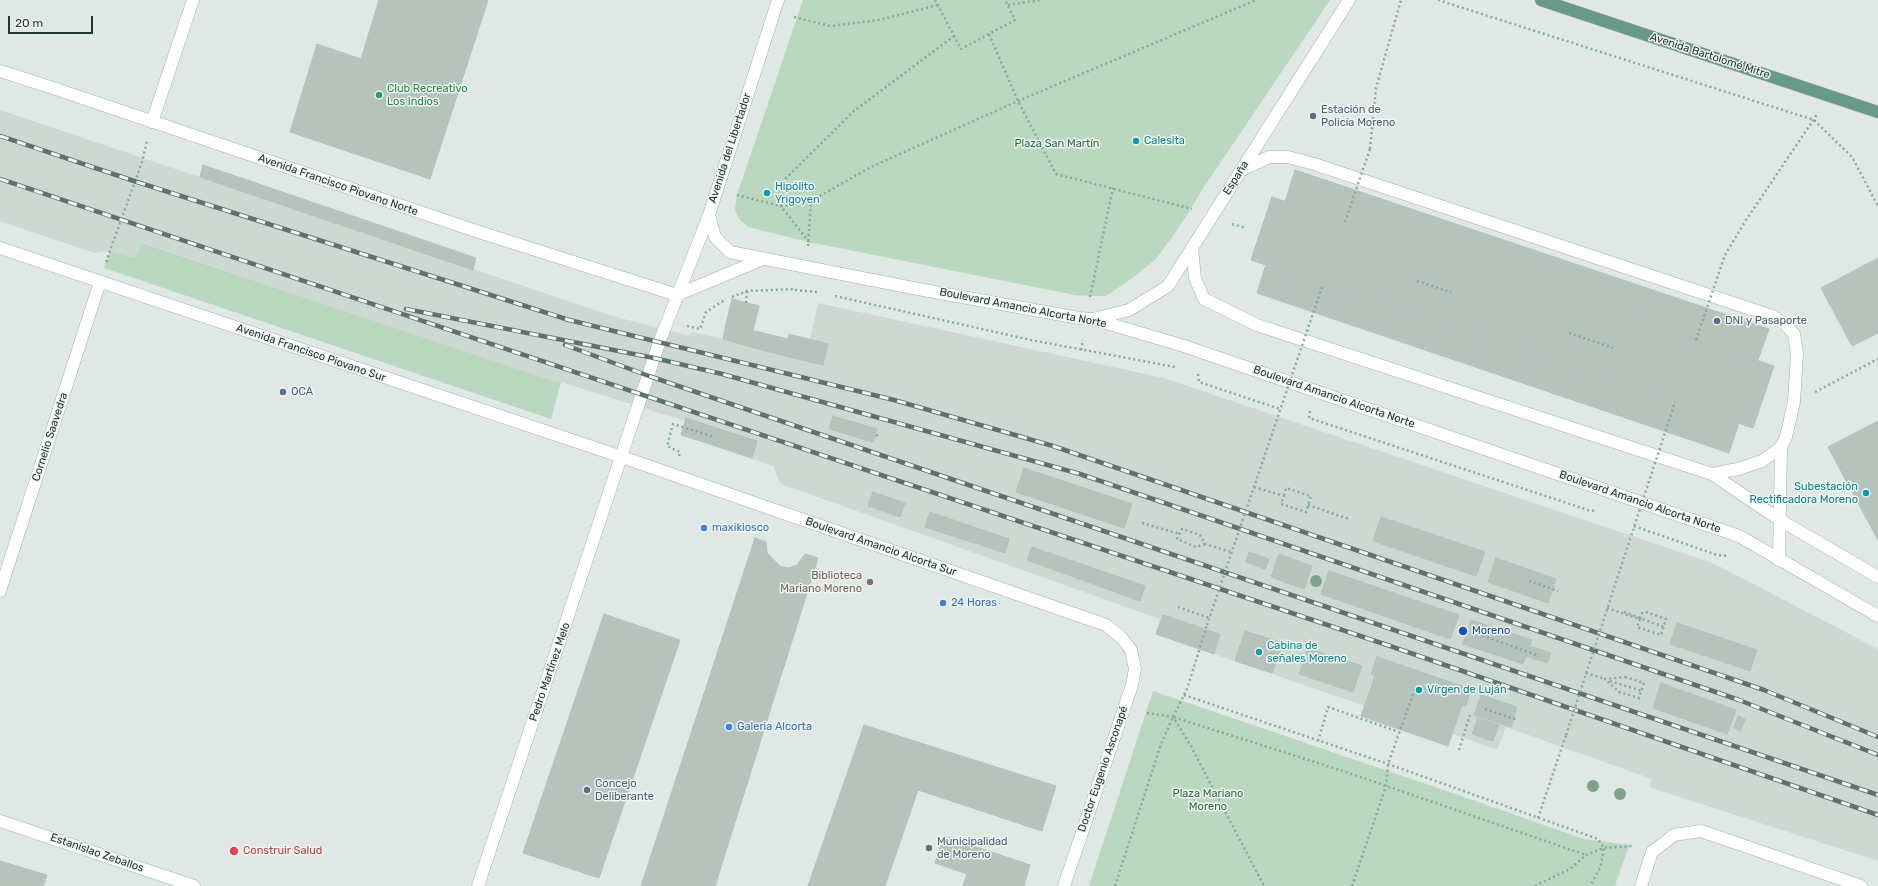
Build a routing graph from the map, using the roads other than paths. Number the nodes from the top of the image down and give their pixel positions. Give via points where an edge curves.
1 (194, 0) edge
2 (1349, 0) edge
3 (1542, 0) edge
4 (776, 6) edge
5 (0, 71) edge
6 (1878, 112) edge
7 (152, 122) junction
8 (1241, 170) junction
9 (709, 215) junction
10 (0, 248) edge
11 (1192, 248) junction
12 (763, 259) junction
13 (100, 282) junction
14 (677, 295) junction
15 (1089, 319) junction
16 (1781, 447) junction
17 (622, 457) junction
18 (1712, 474) junction
19 (1780, 520) junction
20 (1779, 560) junction
21 (1878, 577) edge
22 (0, 591) edge
23 (1878, 616) edge
24 (1131, 650) joint
25 (0, 821) edge
26 (194, 886) edge
27 (478, 886) edge
28 (1064, 886) edge
29 (1641, 886) edge
30 (1861, 886) edge

1 - 7 street
2 - 8 street, España
3 - 6 main road, Avenida Bartolomé Mitre
4 - 9 street, Avenida del Libertador
5 - 7 street, Avenida Francisco Piovano Norte
7 - 14 street, Avenida Francisco Piovano Norte
8 - 11 street, España
8 - 16 street via 1269,157 1288,157 1314,164 1772,316 1784,323 1794,334 1797,354 1794,402 1786,438
9 - 12 street, Boulevard Amancio Alcorta Norte via 715,237 730,252
9 - 14 street, Avenida del Libertador
10 - 13 street, Avenida Francisco Piovano Sur
11 - 15 street, España via 1168,286 1129,310
11 - 18 street via 1195,278 1204,299 1257,325
12 - 14 street
12 - 15 street, Boulevard Amancio Alcorta Norte
13 - 17 street, Avenida Francisco Piovano Sur
13 - 22 street, Cornelio Saavedra
14 - 17 street, Avenida del Libertador
15 - 20 street, Boulevard Amancio Alcorta Norte via 1184,346 1739,536
16 - 18 street via 1762,461
16 - 19 street
17 - 24 street, Boulevard Amancio Alcorta Sur via 1106,626 1122,638
17 - 27 street, Pedro Martínez Melo
18 - 19 street
19 - 20 street
19 - 21 street
20 - 23 street, Boulevard Amancio Alcorta Norte
24 - 28 street, Doctor Eugenio Asconapé via 1135,669 1132,685
25 - 26 street, Estanislao Zeballos
29 - 30 street via 1652,852 1674,835 1701,831

